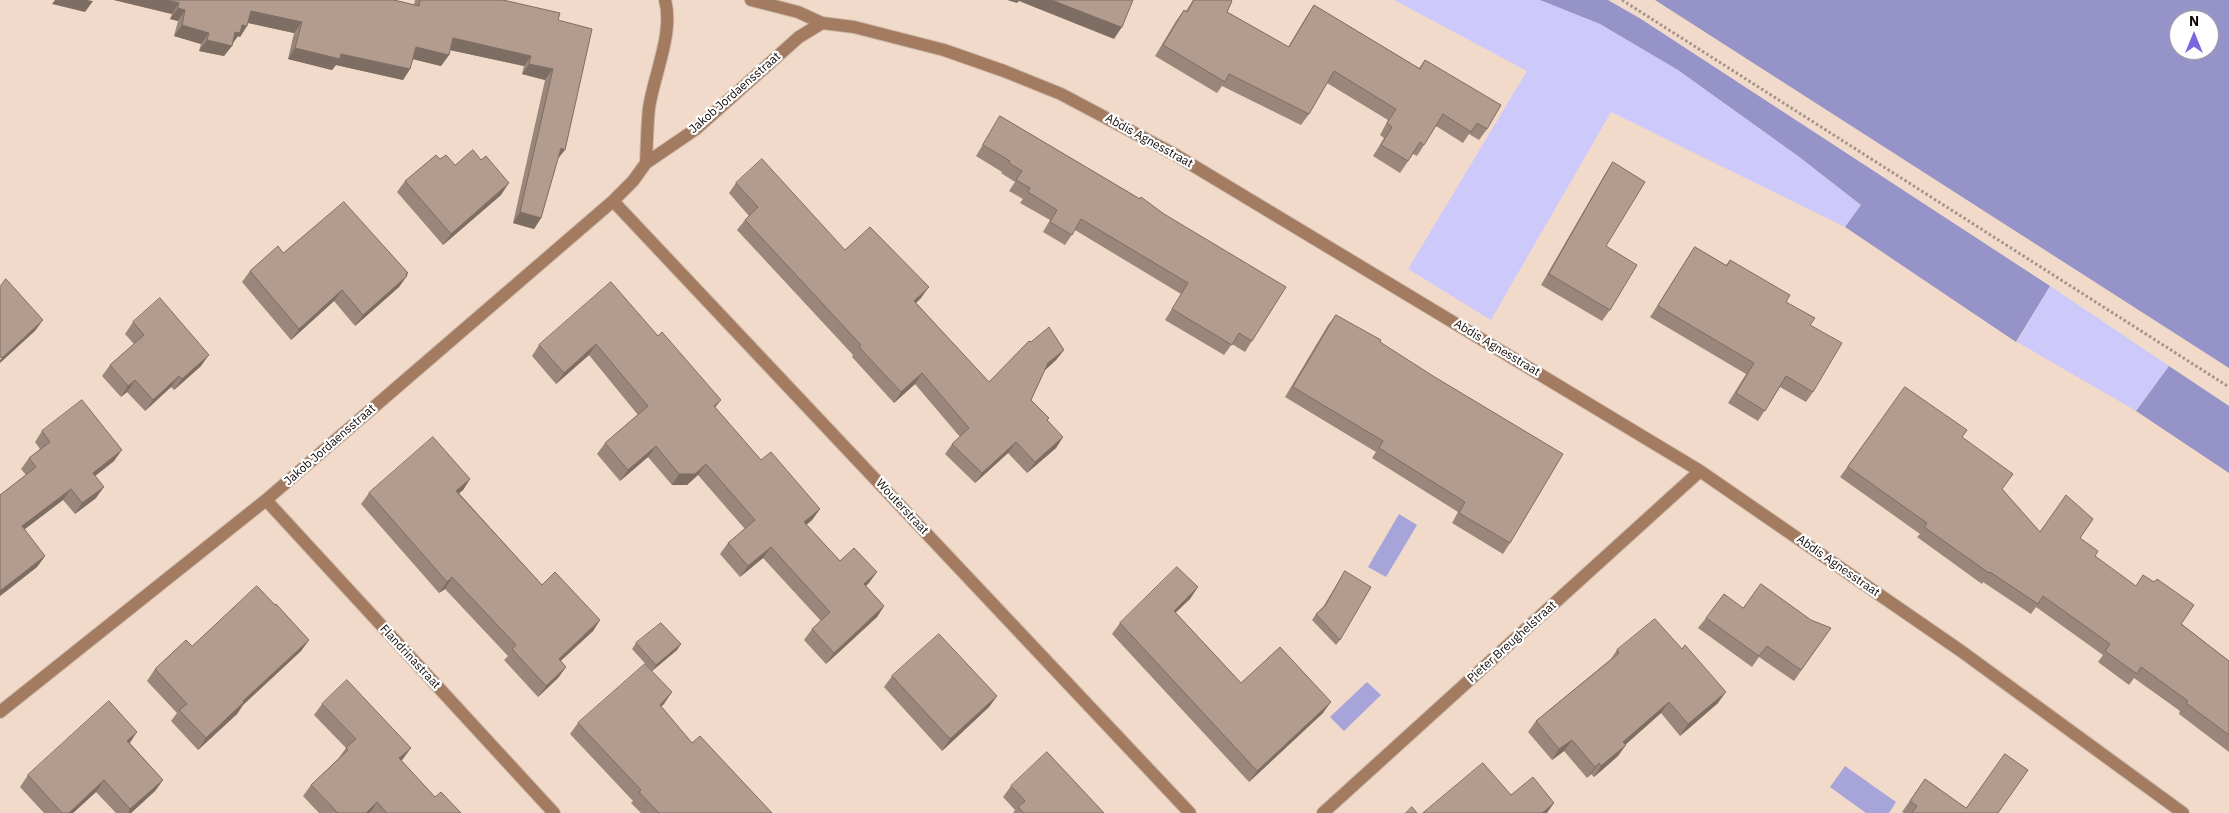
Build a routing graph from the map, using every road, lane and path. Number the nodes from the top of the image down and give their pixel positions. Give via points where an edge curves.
1 (665, 0) edge
2 (752, 0) edge
3 (1622, 0) edge
4 (822, 23) junction
5 (646, 163) junction
6 (614, 201) junction
7 (2229, 387) edge
8 (1700, 471) junction
9 (266, 500) junction
10 (0, 712) edge
11 (554, 813) edge
12 (1190, 813) edge
13 (1323, 813) edge
14 (2183, 813) edge

1 - 5 street via 668,24 649,107
2 - 4 street, Abdis Agnesstraat via 798,12
3 - 7 path
4 - 5 street, Jakob Jordaensstraat via 799,37 696,129
4 - 8 street, Abdis Agnesstraat via 854,27 944,50 1061,94 1118,122
5 - 6 street, Jakob Jordaensstraat
6 - 9 street, Jakob Jordaensstraat
6 - 12 street, Wouterstraat
8 - 13 street, Pieter Breughelstraat
8 - 14 street, Abdis Agnesstraat via 1961,651
9 - 10 street, Jakob Jordaensstraat
9 - 11 street, Flandrinastraat

